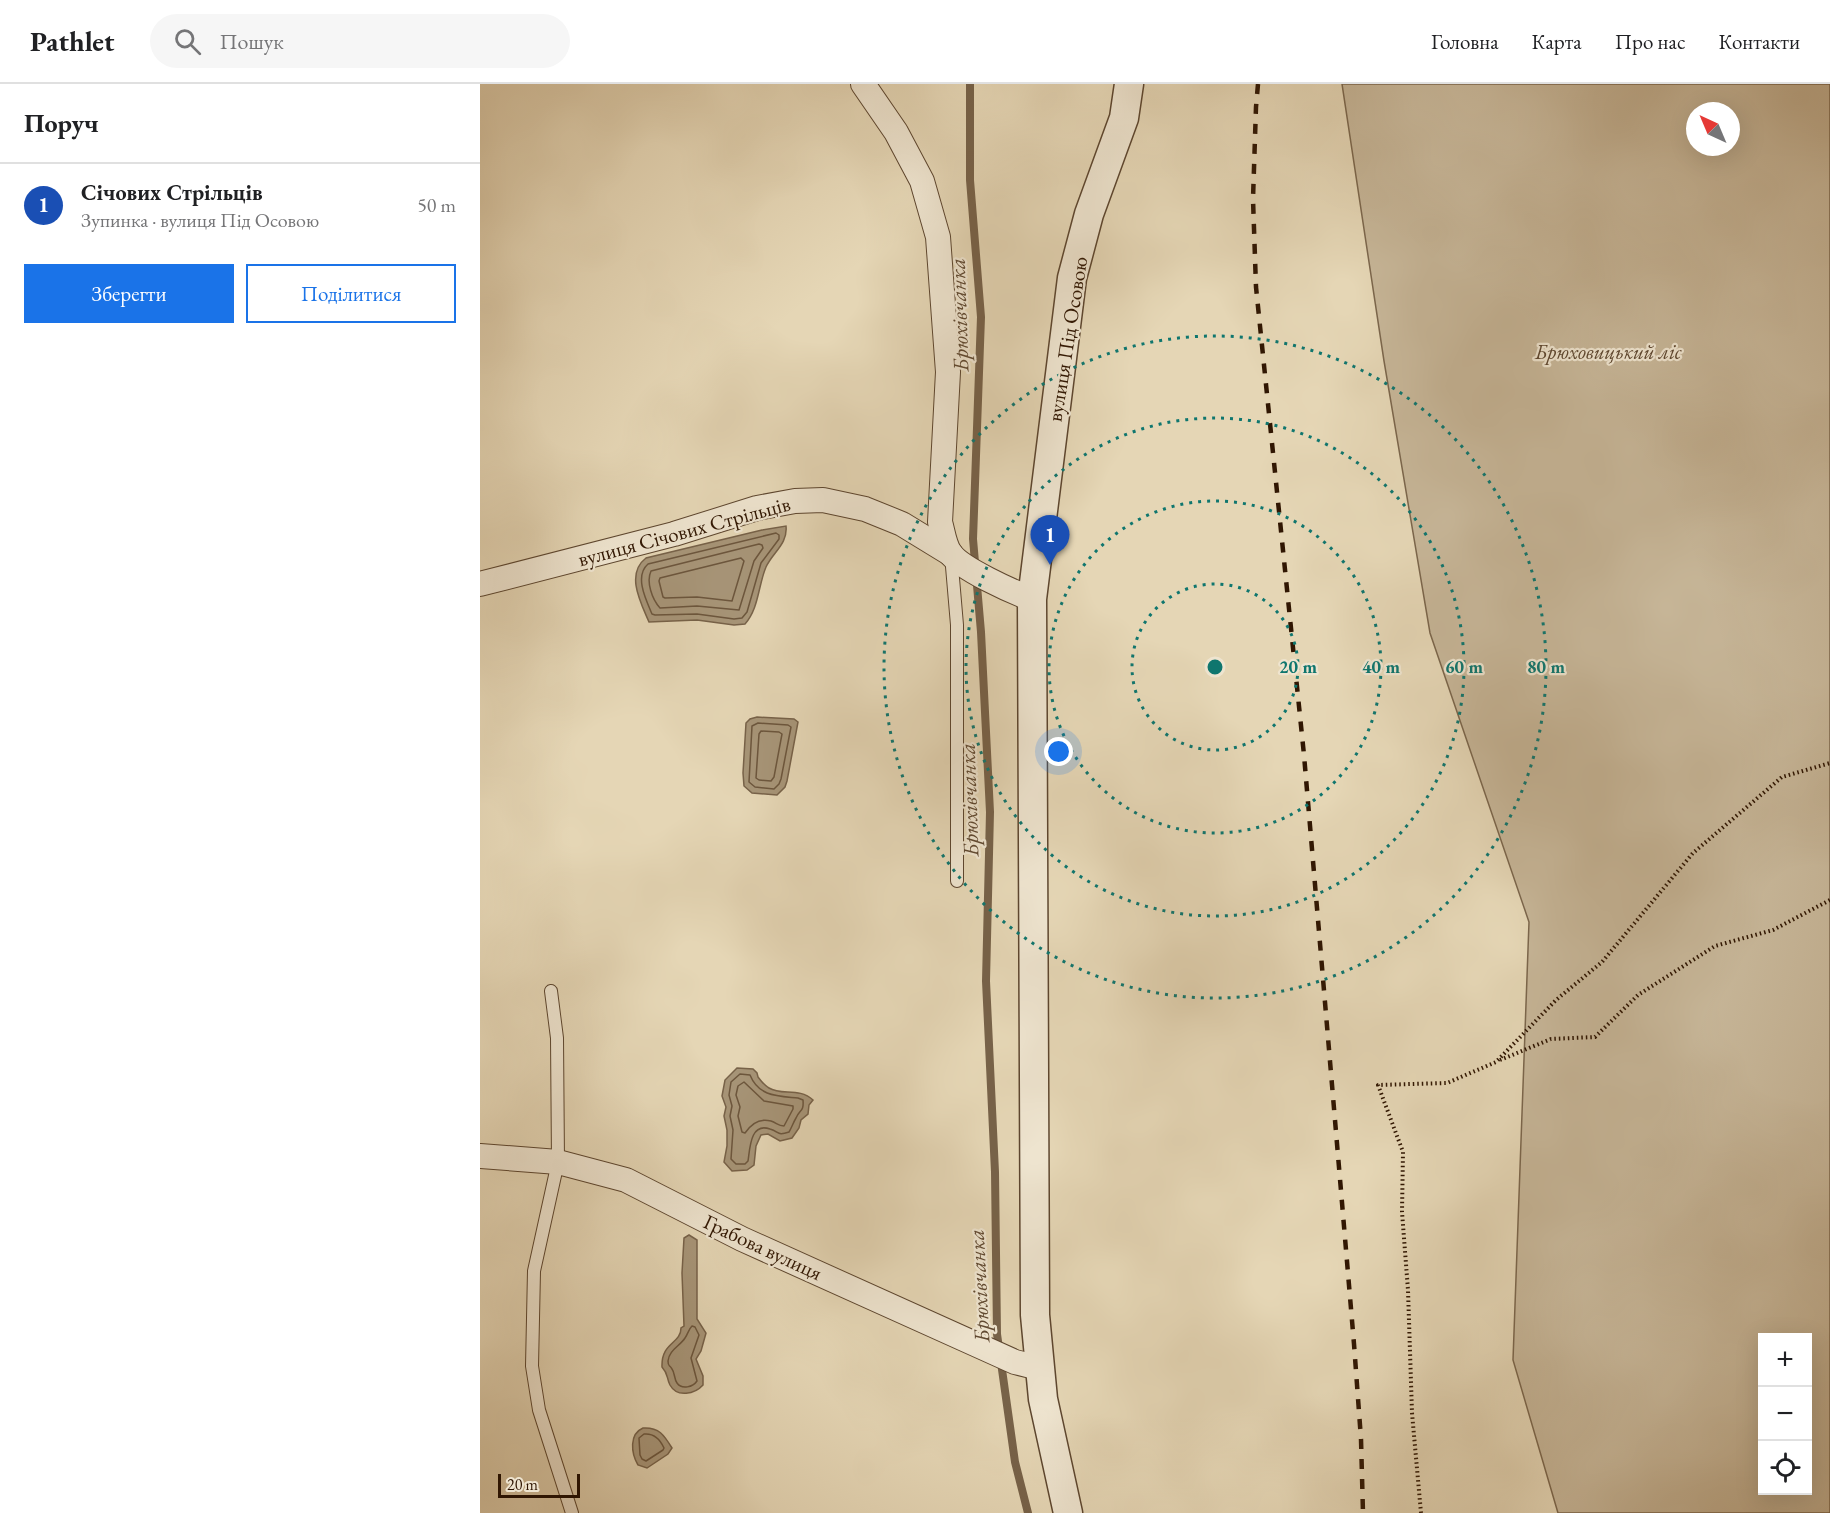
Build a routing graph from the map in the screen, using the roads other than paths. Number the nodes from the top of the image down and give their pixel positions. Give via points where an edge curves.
1 (863, 84) edge
2 (1129, 84) edge
3 (954, 557) junction
4 (480, 585) edge
5 (1032, 599) junction
6 (957, 881) dead end
7 (551, 991) dead end
8 (480, 1156) edge
9 (558, 1162) junction
10 (1027, 1365) junction
11 (572, 1513) edge
12 (1068, 1513) edge

1 - 3 street via 896,132 922,181 939,237 948,372 940,522
2 - 5 street, вулиця Під Осовою via 1124,118 1089,214 1072,278
3 - 4 street, вулиця Січових Стрільців via 902,524 865,509 823,500 795,501
3 - 5 street, вулиця Січових Стрільців via 994,583
3 - 6 lane
5 - 10 street, вулиця Під Осовою via 1035,1315
7 - 9 lane via 557,1038
8 - 9 street, Грабова вулиця
9 - 10 street, Грабова вулиця via 627,1180 742,1239
9 - 11 lane via 534,1271 532,1366 539,1410
10 - 12 street, вулиця Під Осовою via 1043,1399

